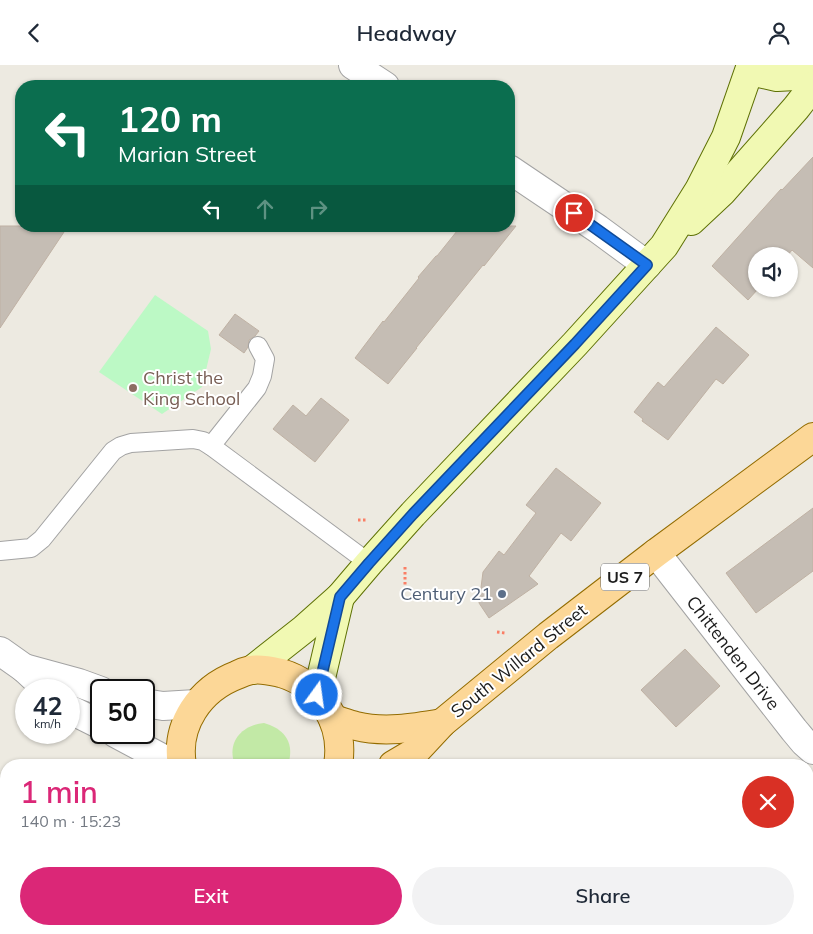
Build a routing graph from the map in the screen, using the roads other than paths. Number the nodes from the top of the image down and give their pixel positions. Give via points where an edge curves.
1 (353, 65) edge
2 (751, 68) edge
3 (813, 68) edge
4 (376, 80) edge
5 (813, 86) edge
6 (515, 173) edge
7 (655, 255) junction
8 (258, 346) dead end
9 (813, 437) edge
10 (211, 447) junction
11 (0, 551) edge
12 (656, 553) junction
13 (369, 563) junction
14 (340, 597) junction
15 (0, 651) edge
16 (24, 668) junction
17 (252, 670) junction
18 (36, 679) edge
19 (90, 687) edge
20 (317, 695) junction
21 (196, 704) junction
22 (155, 705) edge
23 (333, 719) junction
24 (442, 723) junction
25 (136, 744) edge
26 (813, 750) edge
27 (164, 759) edge
28 (182, 759) edge
29 (339, 759) edge
30 (403, 759) edge

1 - 4 street
2 - 3 main road via 777,77 795,76
2 - 7 main road via 726,137 699,190
5 - 7 main road via 722,192
6 - 7 street via 598,229
7 - 13 main road
8 - 10 lane via 265,359 257,388
9 - 12 main road, South Willard Street / US 7
10 - 11 lane via 193,439 122,446 113,451 42,539 31,548
10 - 13 lane
12 - 24 main road, South Willard Street / US 7
12 - 26 street, Chittenden Drive
13 - 14 main road
14 - 17 main road
14 - 20 main road
15 - 16 street
16 - 18 street
16 - 19 street
17 - 20 main road via 289,676
17 - 21 main road via 228,678
20 - 23 main road
21 - 22 street
21 - 28 main road via 182,734
23 - 24 main road, South Willard Street / US 7 via 389,730
23 - 29 main road via 339,739
24 - 30 main road, South Willard Street / US 7 via 415,752
25 - 27 street

